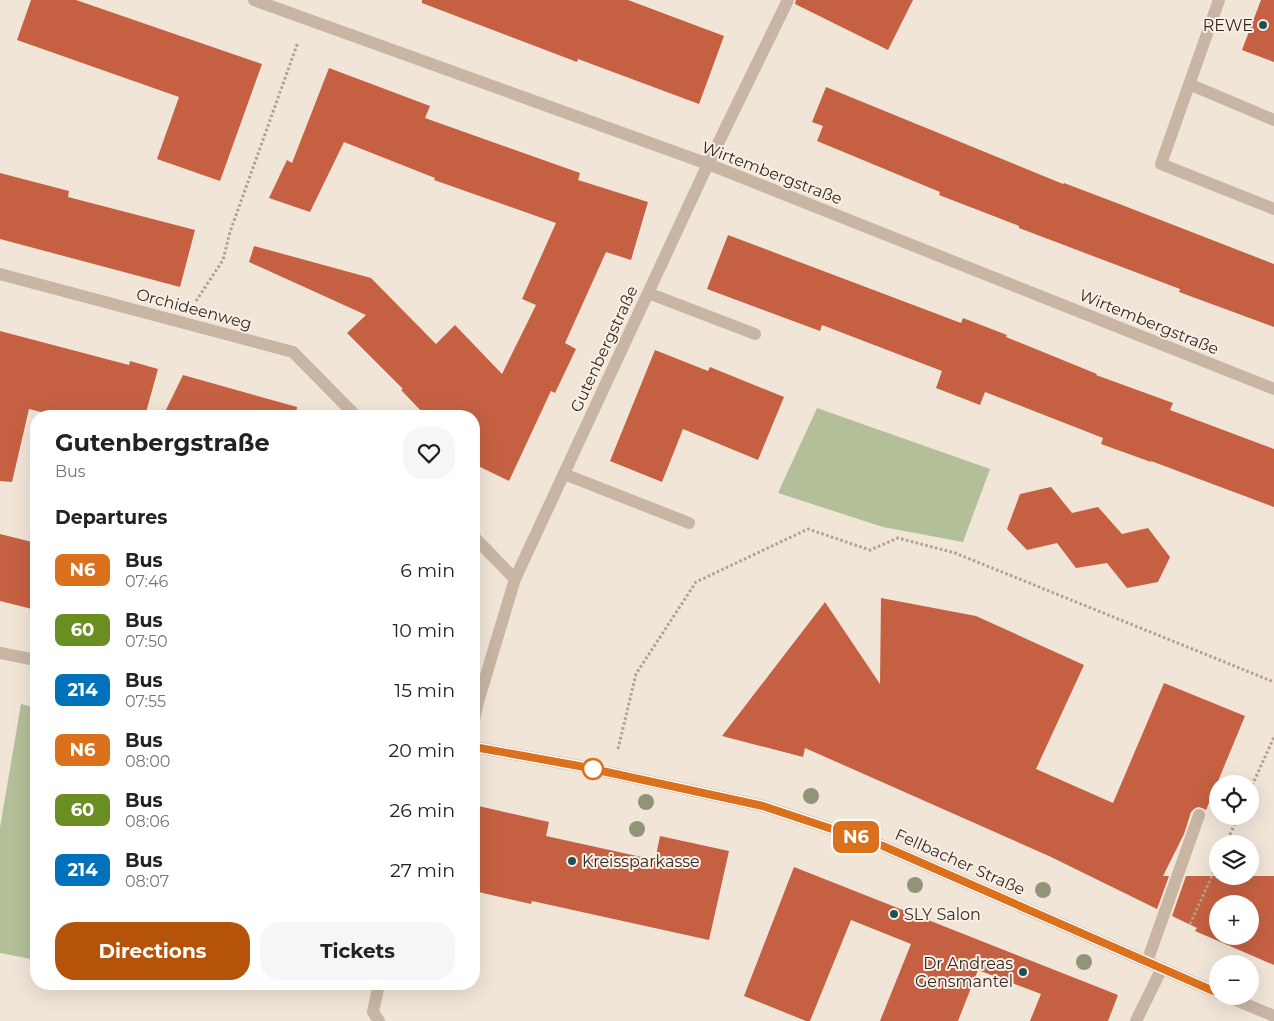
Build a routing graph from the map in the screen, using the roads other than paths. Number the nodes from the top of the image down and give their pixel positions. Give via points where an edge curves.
1 (254, 0) edge
2 (788, 0) edge
3 (1219, 0) edge
4 (1189, 84) junction
5 (1274, 120) edge
6 (708, 164) junction
7 (1274, 209) edge
8 (0, 274) edge
9 (648, 292) junction
10 (755, 334) dead end
11 (1274, 389) edge
12 (350, 410) edge
13 (564, 474) junction
14 (689, 523) dead end
15 (480, 543) edge
16 (515, 579) junction
17 (0, 653) edge
18 (30, 659) edge
19 (480, 695) edge
20 (480, 748) edge
21 (1199, 815) dead end
22 (1147, 962) junction
23 (1162, 968) junction
24 (1209, 988) edge
25 (378, 990) edge
26 (1248, 1005) edge
27 (1274, 1016) edge
28 (379, 1021) edge
29 (1136, 1021) edge

1 - 6 street, Wirtembergstraße
2 - 6 street, Gutenbergstraße
3 - 4 street
4 - 5 street
4 - 7 street via 1160,164
6 - 9 street, Gutenbergstraße
6 - 11 street, Wirtembergstraße
8 - 12 street, Orchideenweg via 293,352
9 - 10 street
9 - 13 street, Gutenbergstraße
13 - 14 street
13 - 16 street, Gutenbergstraße
15 - 16 street
16 - 19 street, Gutenbergstraße
17 - 18 street
20 - 22 street, Fellbacher Straße via 763,806 883,846
21 - 22 street
22 - 23 street, Fellbacher Straße
23 - 24 street, Fellbacher Straße
23 - 29 street
25 - 28 street via 373,1012
26 - 27 street

